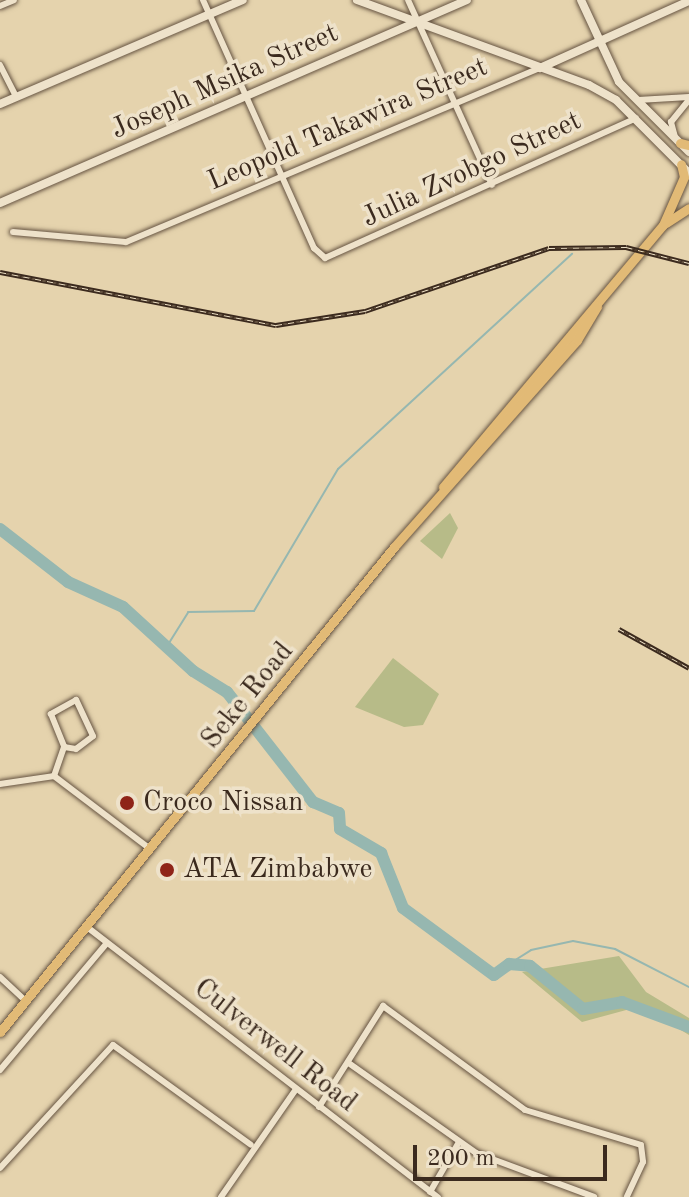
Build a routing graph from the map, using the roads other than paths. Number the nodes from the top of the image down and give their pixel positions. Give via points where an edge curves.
1 (14, 0) edge
2 (203, 0) edge
3 (243, 0) edge
4 (357, 0) edge
5 (408, 0) edge
6 (467, 0) edge
7 (581, 0) edge
8 (689, 1) edge
9 (0, 6) edge
10 (209, 14) junction
11 (417, 22) junction
12 (599, 41) junction
13 (0, 65) edge
14 (540, 68) junction
15 (246, 96) junction
16 (16, 97) junction
17 (689, 99) edge
18 (638, 100) junction
19 (0, 104) edge
20 (455, 104) junction
21 (636, 118) junction
22 (682, 142) edge
23 (689, 152) edge
24 (681, 164) junction
25 (689, 173) edge
26 (283, 177) junction
27 (689, 184) edge
28 (492, 185) junction
29 (679, 194) junction
30 (0, 203) edge
31 (689, 208) edge
32 (663, 225) junction
33 (13, 232) dead end
34 (64, 747) junction
35 (54, 776) junction
36 (0, 784) edge
37 (152, 850) junction
38 (87, 927) junction
39 (107, 943) junction
40 (0, 977) edge
41 (26, 1001) junction
42 (0, 1032) edge
43 (350, 1064) junction
44 (0, 1070) edge
45 (296, 1089) junction
46 (319, 1107) junction
47 (459, 1142) junction
48 (251, 1145) junction
49 (0, 1168) edge
50 (430, 1192) junction
51 (222, 1196) edge
52 (438, 1197) edge
53 (594, 1197) edge
54 (627, 1197) edge

1 - 9 street
2 - 10 street
3 - 10 street
4 - 11 street
5 - 11 street
6 - 11 street, Joseph Msika Street
7 - 12 street
8 - 12 street, Leopold Takawira Street
10 - 15 street
10 - 16 street
11 - 14 street
11 - 15 street, Joseph Msika Street
11 - 20 street
12 - 14 street, Leopold Takawira Street
12 - 18 street via 619,82
13 - 16 street
14 - 20 street, Leopold Takawira Street
14 - 21 street via 589,85
15 - 26 street
15 - 30 street, Joseph Msika Street
16 - 19 street
17 - 18 street
17 - 22 street via 671,122
18 - 22 street
20 - 26 street, Leopold Takawira Street
20 - 28 street
21 - 24 street
21 - 28 street, Julia Zvobgo Street
22 - 23 street
24 - 25 street
24 - 29 main road
26 - 28 street, Julia Zvobgo Street via 325,258
26 - 33 street, Leopold Takawira Street via 126,242
27 - 29 main road
29 - 32 main road
31 - 32 main road
32 - 37 main road, Seke Road via 479,458 436,498
34 - 34 street via 76,749 93,736 76,700 51,714
34 - 35 street
35 - 36 street
35 - 37 street
37 - 38 main road, Seke Road
38 - 39 street, Culverwell Road
38 - 41 main road, Seke Road
39 - 44 street
39 - 45 street, Culverwell Road
40 - 41 street
41 - 42 main road, Seke Road
43 - 46 street
43 - 47 street
43 - 54 street via 383,1006 525,1110 641,1145 643,1162
45 - 46 street, Culverwell Road
45 - 48 street
46 - 50 street, Culverwell Road
47 - 50 street
47 - 53 street
48 - 49 street via 113,1045
48 - 51 street
50 - 52 street, Culverwell Road

